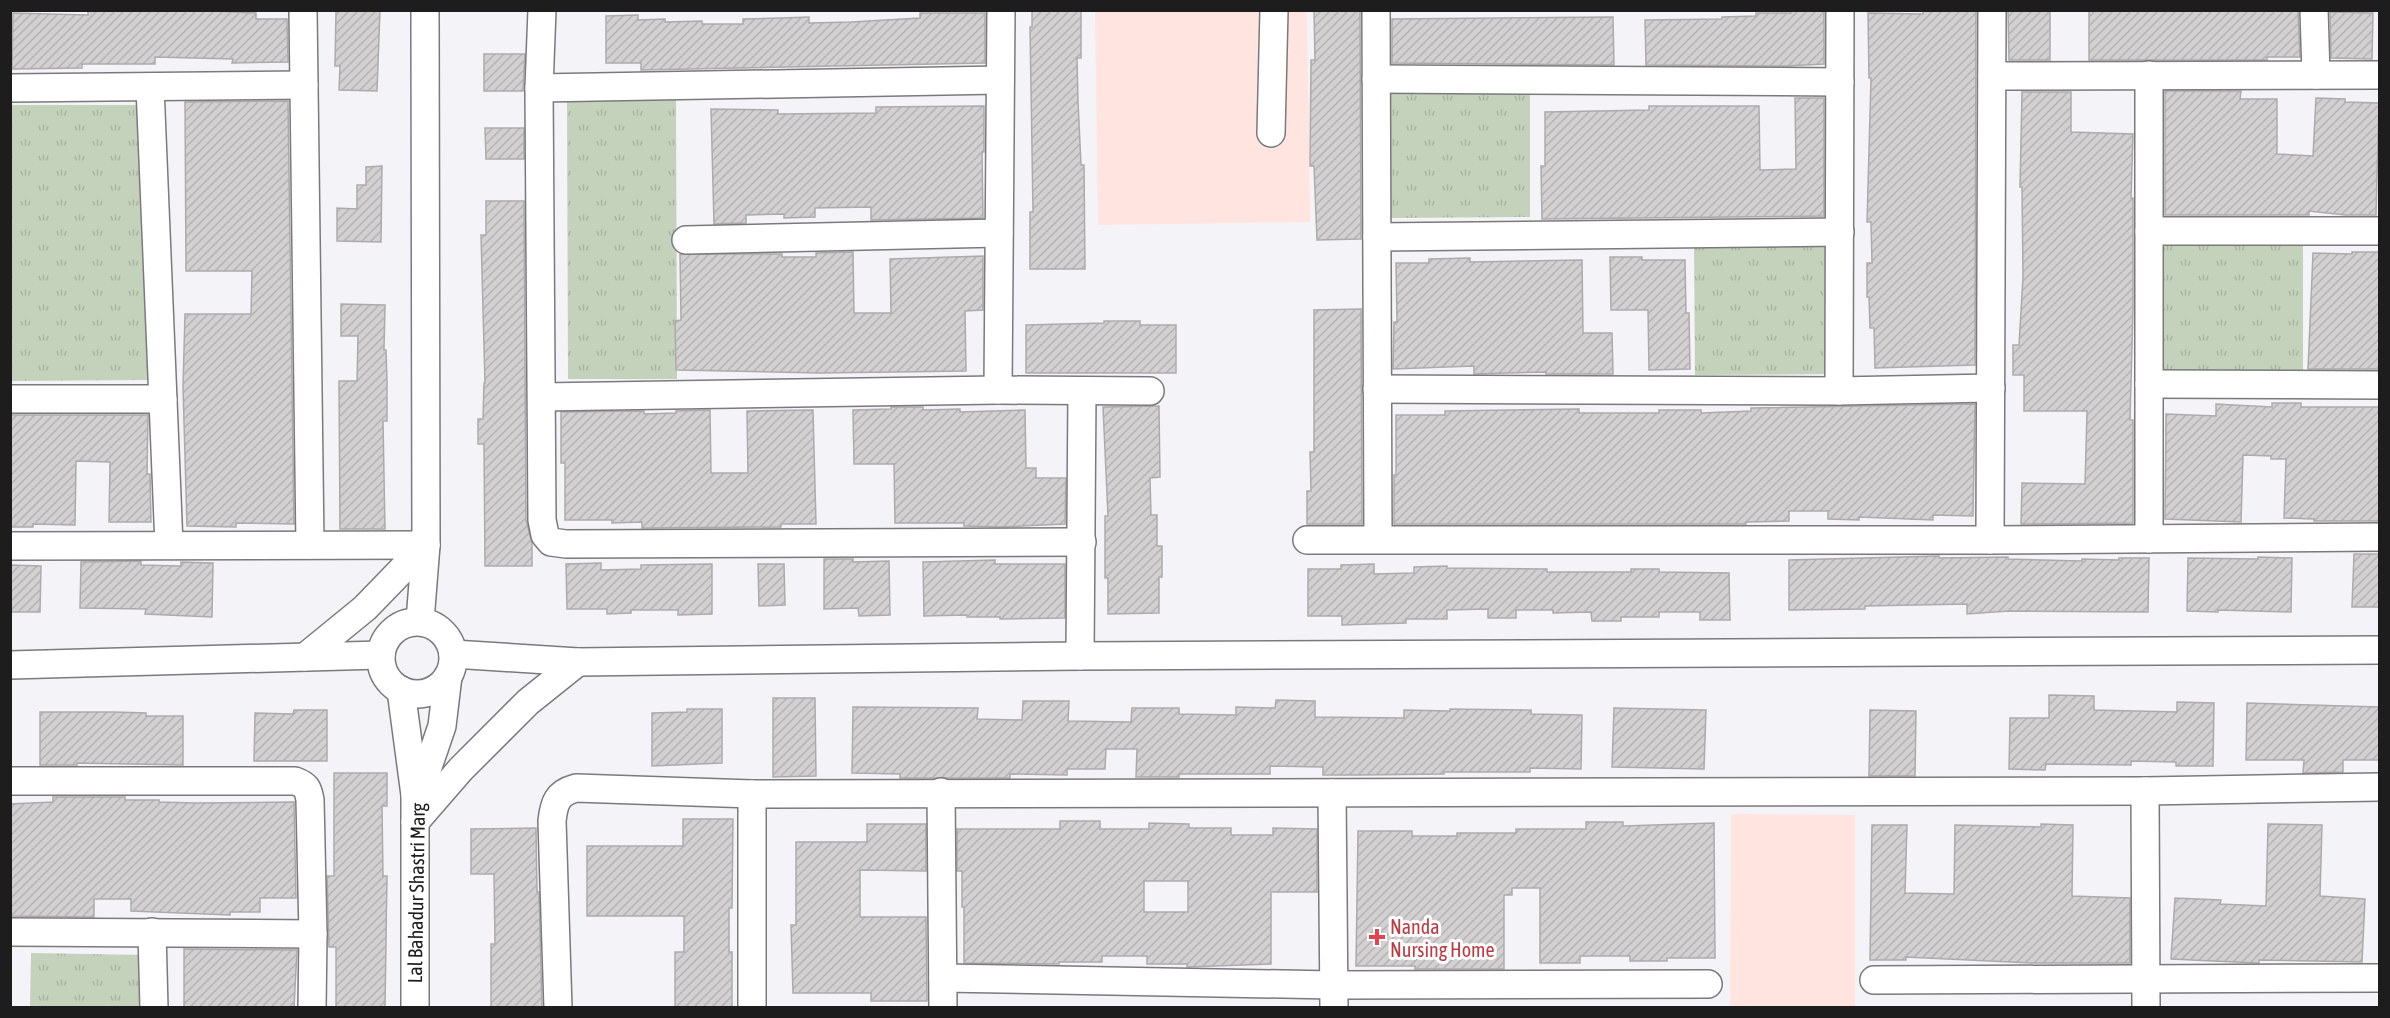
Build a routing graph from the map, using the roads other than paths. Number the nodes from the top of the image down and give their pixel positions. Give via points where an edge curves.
1 (303, 10) edge
2 (425, 10) edge
3 (542, 10) edge
4 (1001, 10) edge
5 (1274, 10) edge
6 (1376, 10) edge
7 (1840, 10) edge
8 (1992, 10) edge
9 (2314, 10) edge
10 (2149, 75) junction
11 (2316, 75) junction
12 (2379, 75) edge
13 (1992, 76) junction
14 (1376, 79) junction
15 (1000, 80) junction
16 (1840, 82) junction
17 (304, 85) junction
18 (150, 87) junction
19 (10, 88) edge
20 (539, 88) junction
21 (1271, 133) dead end
22 (2149, 231) junction
23 (2379, 231) edge
24 (1840, 232) junction
25 (999, 233) junction
26 (1377, 237) junction
27 (686, 240) dead end
28 (2149, 384) junction
29 (2379, 385) edge
30 (1990, 388) junction
31 (1377, 389) junction
32 (998, 390) junction
33 (1082, 391) junction
34 (1150, 391) dead end
35 (1839, 391) junction
36 (542, 397) junction
37 (10, 399) edge
38 (163, 399) junction
39 (2379, 537) edge
40 (1378, 539) junction
41 (2149, 539) junction
42 (1307, 540) dead end
43 (1990, 540) junction
44 (1082, 542) junction
45 (169, 545) junction
46 (310, 545) junction
47 (426, 545) junction
48 (10, 546) edge
49 (420, 621) junction
50 (2379, 650) edge
51 (381, 655) junction
52 (1080, 656) junction
53 (305, 657) junction
54 (578, 662) junction
55 (10, 665) edge
56 (451, 665) junction
57 (401, 690) junction
58 (10, 781) edge
59 (2379, 788) edge
60 (2145, 791) junction
61 (941, 792) junction
62 (1332, 793) junction
63 (752, 794) junction
64 (415, 809) junction
65 (10, 932) edge
66 (152, 932) junction
67 (313, 934) junction
68 (943, 978) junction
69 (2379, 978) edge
70 (2146, 979) junction
71 (1874, 981) dead end
72 (1708, 984) dead end
73 (1334, 996) edge
74 (154, 1008) edge
75 (312, 1008) edge
76 (415, 1008) edge
77 (558, 1008) edge
78 (752, 1008) edge
79 (943, 1008) edge
80 (2146, 1008) edge

1 - 17 street
2 - 47 street
3 - 20 street
4 - 15 street
5 - 21 street
6 - 14 street
7 - 16 street
8 - 13 street
9 - 11 street
10 - 11 street
10 - 13 street
10 - 22 street
11 - 12 street
13 - 30 street
14 - 16 street
14 - 26 street
15 - 20 street
15 - 25 street
16 - 24 street
17 - 18 street
17 - 46 street
18 - 19 street
18 - 38 street
20 - 36 street
22 - 23 street
22 - 28 street
24 - 26 street
24 - 35 street
25 - 27 street
25 - 32 street
26 - 31 street
28 - 29 street
28 - 41 street
30 - 35 street
30 - 43 street
31 - 35 street
31 - 40 street
32 - 33 street
32 - 36 street
33 - 34 street
33 - 44 street
36 - 44 street via 542,520 544,535 551,542
37 - 38 street
38 - 45 street
39 - 41 street
40 - 42 street
40 - 43 street
41 - 43 street
44 - 52 street
45 - 46 street
45 - 48 street
46 - 47 street
47 - 49 street
47 - 53 street via 365,608
49 - 51 street via 409,622 390,634
49 - 56 street via 443,632 450,642
50 - 52 street
51 - 53 street
51 - 57 street via 386,676
52 - 54 street
53 - 55 street
54 - 56 street
54 - 64 street via 513,716
56 - 57 street via 432,691 422,694
56 - 64 street, Lal Bahadur Shastri Marg via 442,726
57 - 64 street
58 - 67 street via 303,784 310,800
59 - 60 street
60 - 62 street
60 - 70 street
61 - 62 street
61 - 63 street
61 - 68 street
62 - 73 street
63 - 77 street via 576,788 558,796 552,821
63 - 78 street
64 - 76 street, Lal Bahadur Shastri Marg
65 - 66 street
66 - 67 street
66 - 74 street
67 - 75 street
68 - 73 street
68 - 79 street
69 - 70 street
70 - 71 street
70 - 80 street
72 - 73 street

